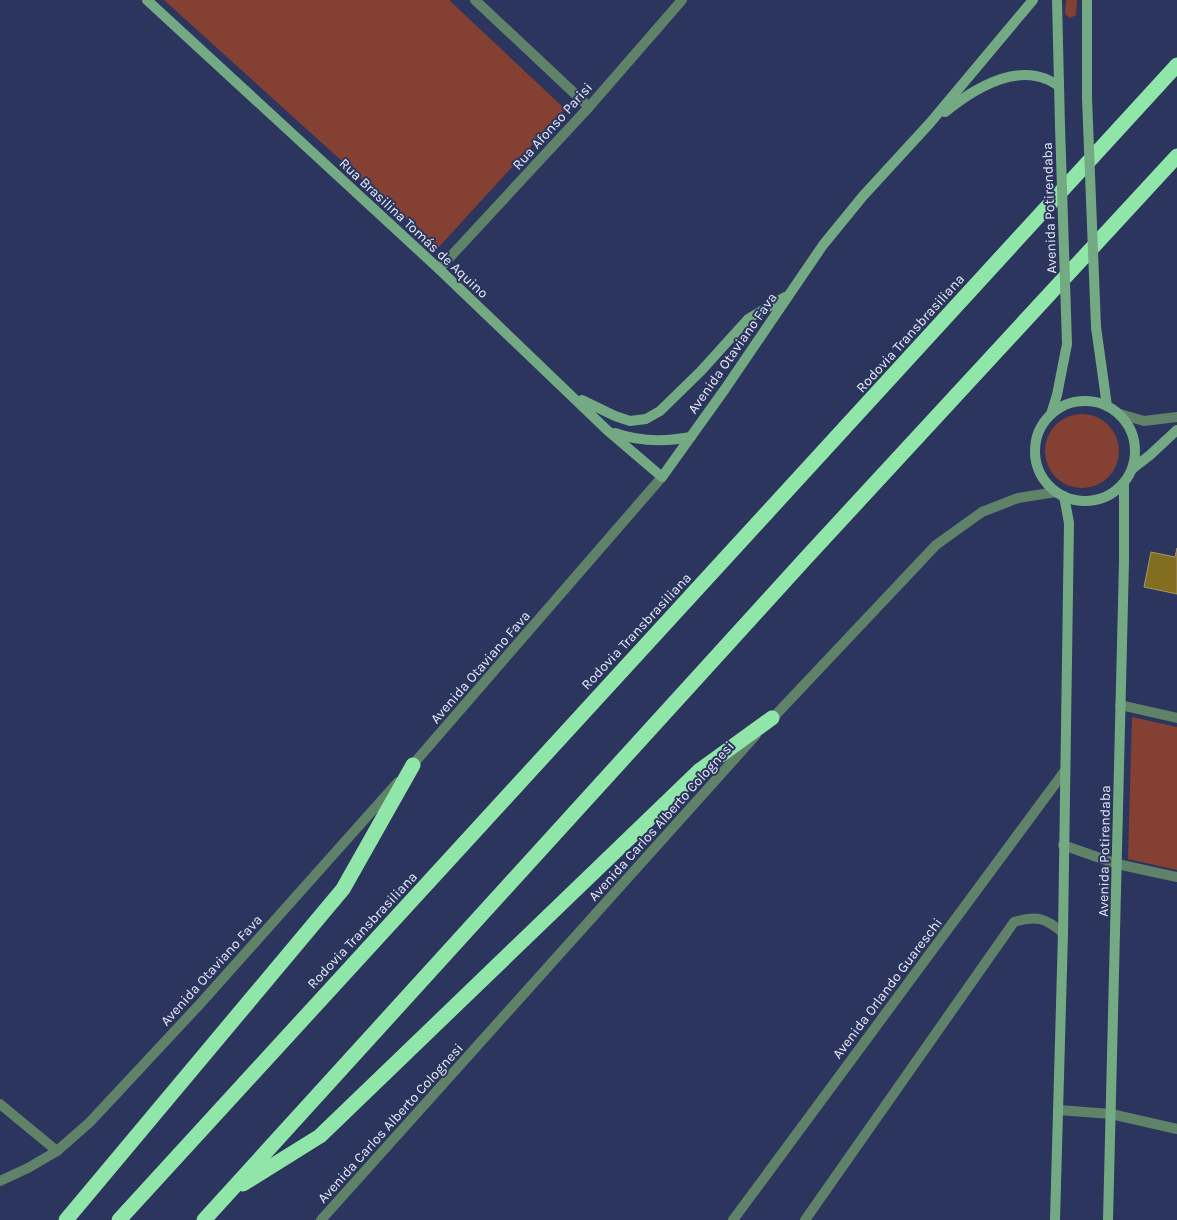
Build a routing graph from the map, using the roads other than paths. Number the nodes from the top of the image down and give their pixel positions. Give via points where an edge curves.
1 (147, 0) edge
2 (475, 0) edge
3 (682, 0) edge
4 (1032, 0) edge
5 (1057, 0) edge
6 (1087, 0) edge
7 (1177, 64) edge
8 (1059, 86) junction
9 (589, 107) junction
10 (930, 123) junction
11 (1177, 156) edge
12 (439, 269) junction
13 (788, 296) junction
14 (574, 397) junction
15 (1108, 406) junction
16 (1051, 414) junction
17 (1120, 414) junction
18 (1177, 417) edge
19 (607, 430) junction
20 (1177, 430) edge
21 (691, 437) junction
22 (1132, 469) junction
23 (662, 477) junction
24 (1124, 483) junction
25 (1060, 494) junction
26 (1120, 705) junction
27 (772, 718) junction
28 (1177, 718) edge
29 (413, 765) junction
30 (1064, 772) junction
31 (1063, 845) junction
32 (1117, 864) junction
33 (1177, 877) edge
34 (1063, 933) junction
35 (0, 1104) edge
36 (1059, 1110) junction
37 (1111, 1114) junction
38 (1177, 1130) edge
39 (57, 1151) junction
40 (0, 1181) edge
41 (227, 1194) junction
42 (66, 1220) edge
43 (119, 1220) edge
44 (204, 1220) edge
45 (321, 1220) edge
46 (733, 1220) edge
47 (805, 1220) edge
48 (1055, 1220) edge
49 (1108, 1220) edge

1 - 12 main road, Rua Brasilina Tomás de Aquino
2 - 9 street
3 - 9 street, Rua Afonso Parisi
4 - 10 main road, Avenida Otaviano Fava
5 - 8 main road, Avenida Potirendaba
6 - 15 main road, bridge via 1087,98 1096,327
7 - 43 highway, Rodovia Transbrasiliana
8 - 10 main road, Avenida Otaviano Fava via 1045,78 1031,76 999,79
8 - 16 main road, Avenida Potirendaba, bridge via 1067,344
9 - 12 street, Rua Afonso Parisi
10 - 13 main road, Avenida Otaviano Fava via 864,196
11 - 41 highway
12 - 14 main road, Rua Brasilina Tomás de Aquino
13 - 14 main road via 748,319 660,412 646,419 630,421
13 - 21 main road, Avenida Otaviano Fava
14 - 19 main road, Rua Brasilina Tomás de Aquino
15 - 16 main road via 1088,401 1068,404
15 - 17 main road
16 - 25 main road via 1038,432 1035,454 1042,475
17 - 18 street via 1144,421
17 - 22 main road via 1134,440
19 - 21 main road via 632,439
19 - 23 main road, Rua Brasilina Tomás de Aquino
20 - 22 main road
21 - 23 main road, Avenida Otaviano Fava
22 - 24 main road
23 - 29 street, Avenida Otaviano Fava
24 - 25 main road via 1107,496 1086,501
24 - 26 main road, Avenida Potirendaba
25 - 27 street, Avenida Carlos Alberto Colognesi via 1018,498 982,512 936,545
25 - 30 main road via 1069,523
26 - 28 street
26 - 32 main road, Avenida Potirendaba
27 - 41 highway via 700,770 320,1136
27 - 45 street, Avenida Carlos Alberto Colognesi
29 - 39 street, Avenida Otaviano Fava via 200,1004 90,1122
29 - 42 highway via 343,889
30 - 31 main road
30 - 46 street, Avenida Orlando Guareschi
31 - 32 street
31 - 34 main road
32 - 33 street
32 - 37 main road, Avenida Potirendaba
34 - 36 main road
34 - 47 street via 1040,919 1014,922
35 - 39 street
36 - 37 street
36 - 48 main road
37 - 38 street
37 - 49 main road, Avenida Potirendaba
39 - 40 street, Avenida Otaviano Fava
41 - 44 highway

